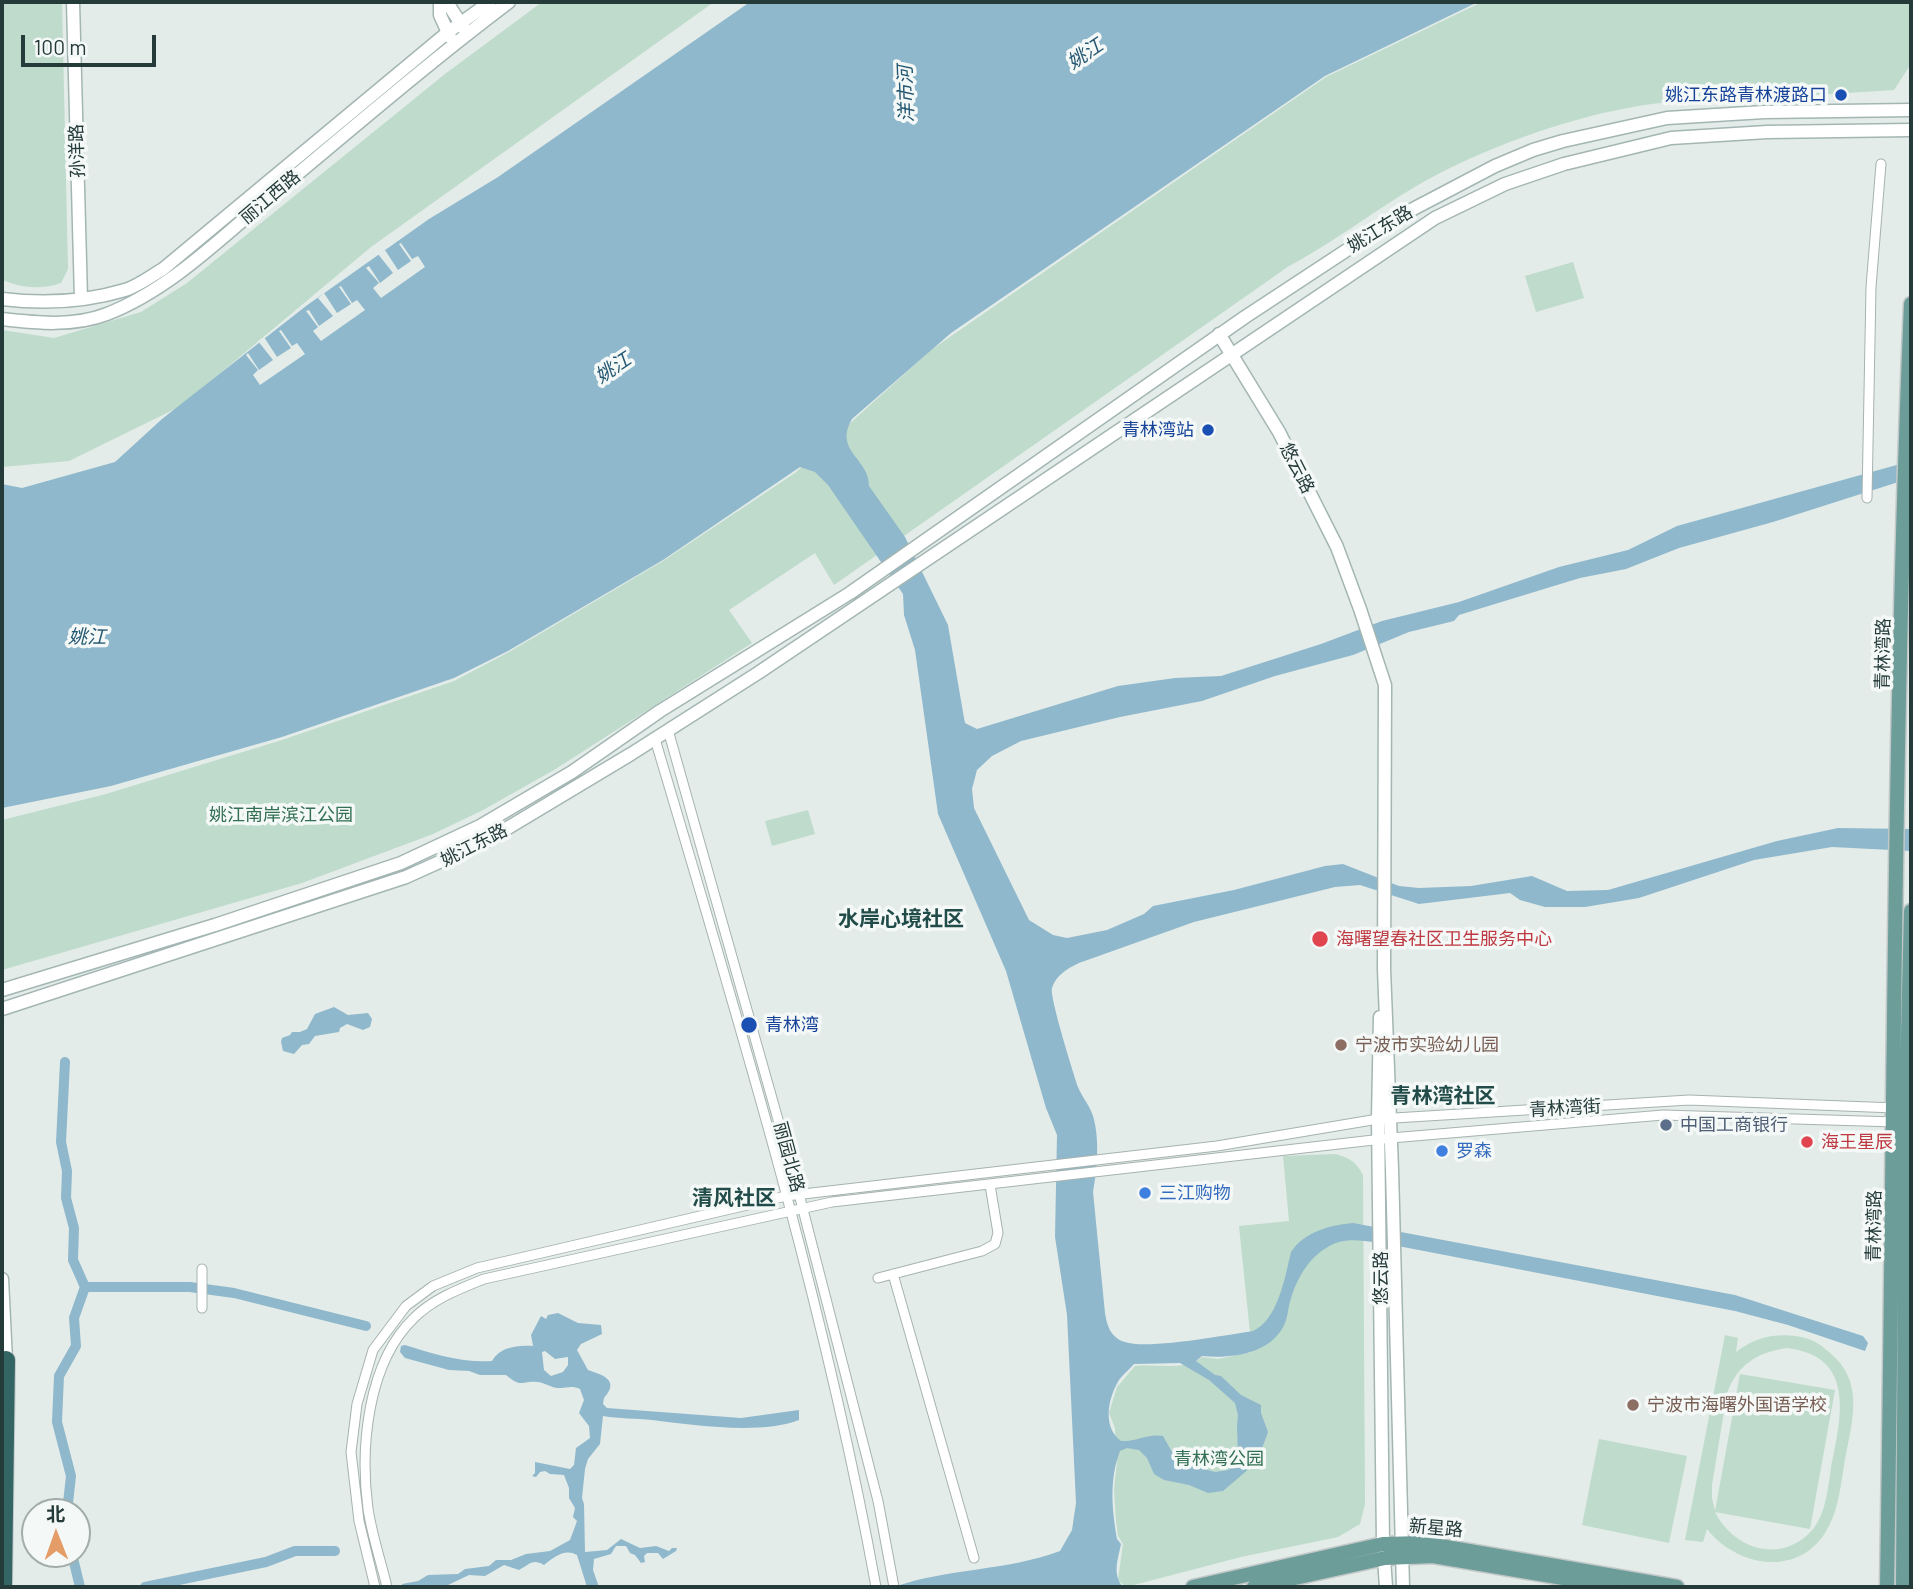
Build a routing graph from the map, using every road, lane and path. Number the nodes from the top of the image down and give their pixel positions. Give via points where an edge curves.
1 (73, 2) edge
2 (440, 2) edge
3 (449, 2) edge
4 (490, 2) edge
5 (509, 2) edge
6 (464, 29) junction
7 (451, 38) junction
8 (1911, 110) edge
9 (1911, 130) edge
10 (1881, 164) dead end
11 (2, 299) edge
12 (81, 299) junction
13 (1911, 304) edge
14 (2, 319) edge
15 (1219, 334) junction
16 (1232, 356) junction
17 (1867, 498) dead end
18 (668, 730) junction
19 (655, 738) junction
20 (1911, 911) edge
21 (2, 990) edge
22 (2, 1009) edge
23 (1894, 1107) junction
24 (1384, 1119) junction
25 (1904, 1119) edge
26 (1385, 1140) junction
27 (990, 1185) junction
28 (799, 1194) junction
29 (786, 1196) junction
30 (803, 1209) junction
31 (790, 1212) junction
32 (1387, 1217) junction
33 (202, 1269) dead end
34 (893, 1274) junction
35 (878, 1278) dead end
36 (2, 1279) edge
37 (202, 1308) dead end
38 (6, 1360) joint
39 (1384, 1551) junction
40 (1401, 1551) junction
41 (974, 1558) dead end
42 (894, 1583) edge
43 (876, 1585) edge
44 (3, 1587) edge
45 (375, 1587) edge
46 (387, 1587) edge
47 (1193, 1587) edge
48 (1254, 1587) edge
49 (1386, 1587) edge
50 (1403, 1587) edge
51 (1616, 1587) edge
52 (1677, 1587) edge
53 (1887, 1587) edge
54 (1903, 1587) edge

1 - 12 main road, 孙洋路
2 - 7 main road via 440,15
3 - 6 main road
4 - 6 main road, 丽江西路
5 - 6 main road, 丽江西路
6 - 7 main road, 丽江西路
7 - 12 main road, 丽江西路 via 163,269 127,289
7 - 14 main road, 丽江西路 via 192,262 141,297 106,314 77,321 43,324
8 - 15 main road, 姚江东路 via 1667,118 1533,150 1394,219
9 - 16 main road, 姚江东路 via 1671,138 1564,164 1505,184 1435,218
10 - 17 street via 1871,287
11 - 12 main road, 丽江西路 via 34,303
13 - 23 main road, 青林湾路
15 - 16 main road, 悠云路
15 - 21 main road, 姚江东路 via 850,593 480,826 401,863
16 - 18 main road, 姚江东路
16 - 24 main road, 悠云路 via 1279,432 1336,547 1385,685 1384,969 1378,1040
18 - 19 main road, 姚江东路
18 - 28 street, 丽园北路
19 - 22 main road, 姚江东路 via 486,841 435,866
19 - 29 street, 丽园北路
20 - 25 main road, 青林湾路
23 - 24 street, 青林湾街 via 1689,1100
23 - 25 main road, 青林湾路
24 - 26 main road, 悠云路
24 - 28 street, 青林湾街 via 1217,1146
25 - 26 street, 青林湾街 via 1663,1115
25 - 53 main road, 青林湾路
25 - 54 main road, 青林湾路
26 - 27 street, 青林湾街
26 - 32 main road, 悠云路
27 - 30 street, 青林湾街
27 - 34 street via 998,1233 995,1244
28 - 29 street, 青林湾街
28 - 30 street, 丽园北路
29 - 31 street, 丽园北路
29 - 45 street, 青林湾街 via 477,1268 433,1286 406,1306 373,1350 357,1404 351,1452 359,1521
30 - 31 street, 青林湾街
30 - 42 street, 丽园北路 via 878,1502
31 - 43 street, 丽园北路 via 837,1391
31 - 46 street, 青林湾街 via 484,1279 437,1300 414,1317 396,1338 379,1373 365,1440 368,1510
32 - 39 main road, 悠云路 via 1381,1256
32 - 40 main road, 悠云路 via 1395,1257
33 - 37 street
34 - 35 street
34 - 41 street
36 - 38 main road
38 - 44 highway
39 - 40 main road, 新星路
39 - 47 main road, 新星路
39 - 48 main road, 新星路
39 - 49 main road, 悠云路
40 - 50 main road, 悠云路
40 - 51 main road, 新星路
40 - 52 main road, 新星路 via 1423,1543

